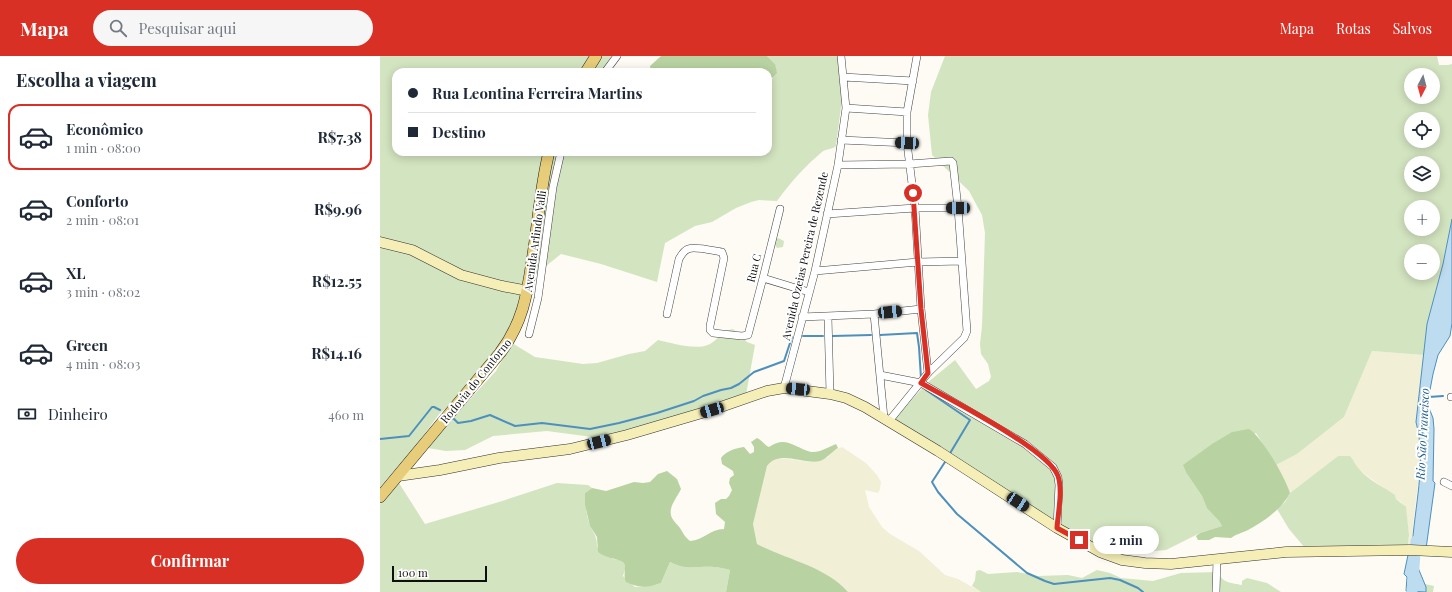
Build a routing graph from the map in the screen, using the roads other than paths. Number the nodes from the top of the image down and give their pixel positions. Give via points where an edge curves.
1 (596, 56) edge
2 (617, 56) edge
3 (841, 56) edge
4 (917, 56) edge
5 (588, 68) edge
6 (608, 68) edge
7 (844, 77) junction
8 (913, 81) junction
9 (846, 108) junction
10 (907, 112) junction
11 (841, 140) junction
12 (907, 143) junction
13 (548, 156) edge
14 (560, 156) edge
15 (909, 164) junction
16 (838, 165) junction
17 (915, 208) junction
18 (958, 208) junction
19 (780, 209) dead end
20 (827, 214) junction
21 (380, 242) edge
22 (962, 261) junction
23 (918, 262) junction
24 (815, 271) junction
25 (763, 278) junction
26 (528, 291) junction
27 (809, 292) junction
28 (921, 309) junction
29 (667, 314) dead end
30 (874, 314) junction
31 (802, 317) junction
32 (828, 317) junction
33 (529, 334) dead end
34 (928, 373) junction
35 (880, 375) junction
36 (921, 383) junction
37 (784, 388) junction
38 (830, 394) junction
39 (887, 420) junction
40 (398, 476) junction
41 (1444, 482) dead end
42 (1452, 486) edge
43 (380, 497) edge
44 (1057, 528) junction
45 (1452, 552) edge
46 (1217, 559) junction
47 (1216, 592) edge

1 - 5 main road
2 - 6 street
3 - 7 street, Avenida Ozeias Pereira de Rezende
4 - 8 street
7 - 8 street
7 - 9 street, Avenida Ozeias Pereira de Rezende
8 - 10 street
9 - 10 street
9 - 11 street, Avenida Ozeias Pereira de Rezende
10 - 12 street
11 - 12 street
11 - 16 street, Avenida Ozeias Pereira de Rezende
12 - 15 street
13 - 26 main road, Rodovia do Contorno
14 - 33 street, Avenida Arlindo Valli via 553,187 538,298
15 - 16 street
15 - 17 street
15 - 18 street via 951,161
16 - 20 street, Avenida Ozeias Pereira de Rezende
17 - 18 street
17 - 20 street
17 - 23 street
18 - 22 street
19 - 25 street, Rua C
20 - 24 street, Avenida Ozeias Pereira de Rezende
21 - 26 street via 412,250 461,276
22 - 23 street
22 - 34 street via 967,331 964,338
23 - 24 street
23 - 28 street
24 - 27 street, Avenida Ozeias Pereira de Rezende
25 - 27 street
25 - 29 street, Rua C via 749,333 746,336 713,333 710,326 724,258 722,252 688,249 679,259
26 - 40 main road, Rodovia do Contorno via 510,340
27 - 31 street, Avenida Ozeias Pereira de Rezende
28 - 30 street
28 - 34 street
30 - 32 street
30 - 35 street
31 - 32 street
31 - 37 street, Avenida Ozeias Pereira de Rezende
32 - 38 street
34 - 36 street
35 - 36 street
35 - 39 street
36 - 39 street
36 - 44 street via 1025,444 1053,467 1059,485
37 - 38 street
37 - 40 street via 767,391 627,435 570,449 499,458
38 - 39 street via 846,398
39 - 44 street
40 - 43 main road, Rodovia do Contorno
41 - 42 street
44 - 46 street via 1100,552 1122,560 1171,564
45 - 46 street via 1286,552
46 - 47 street

